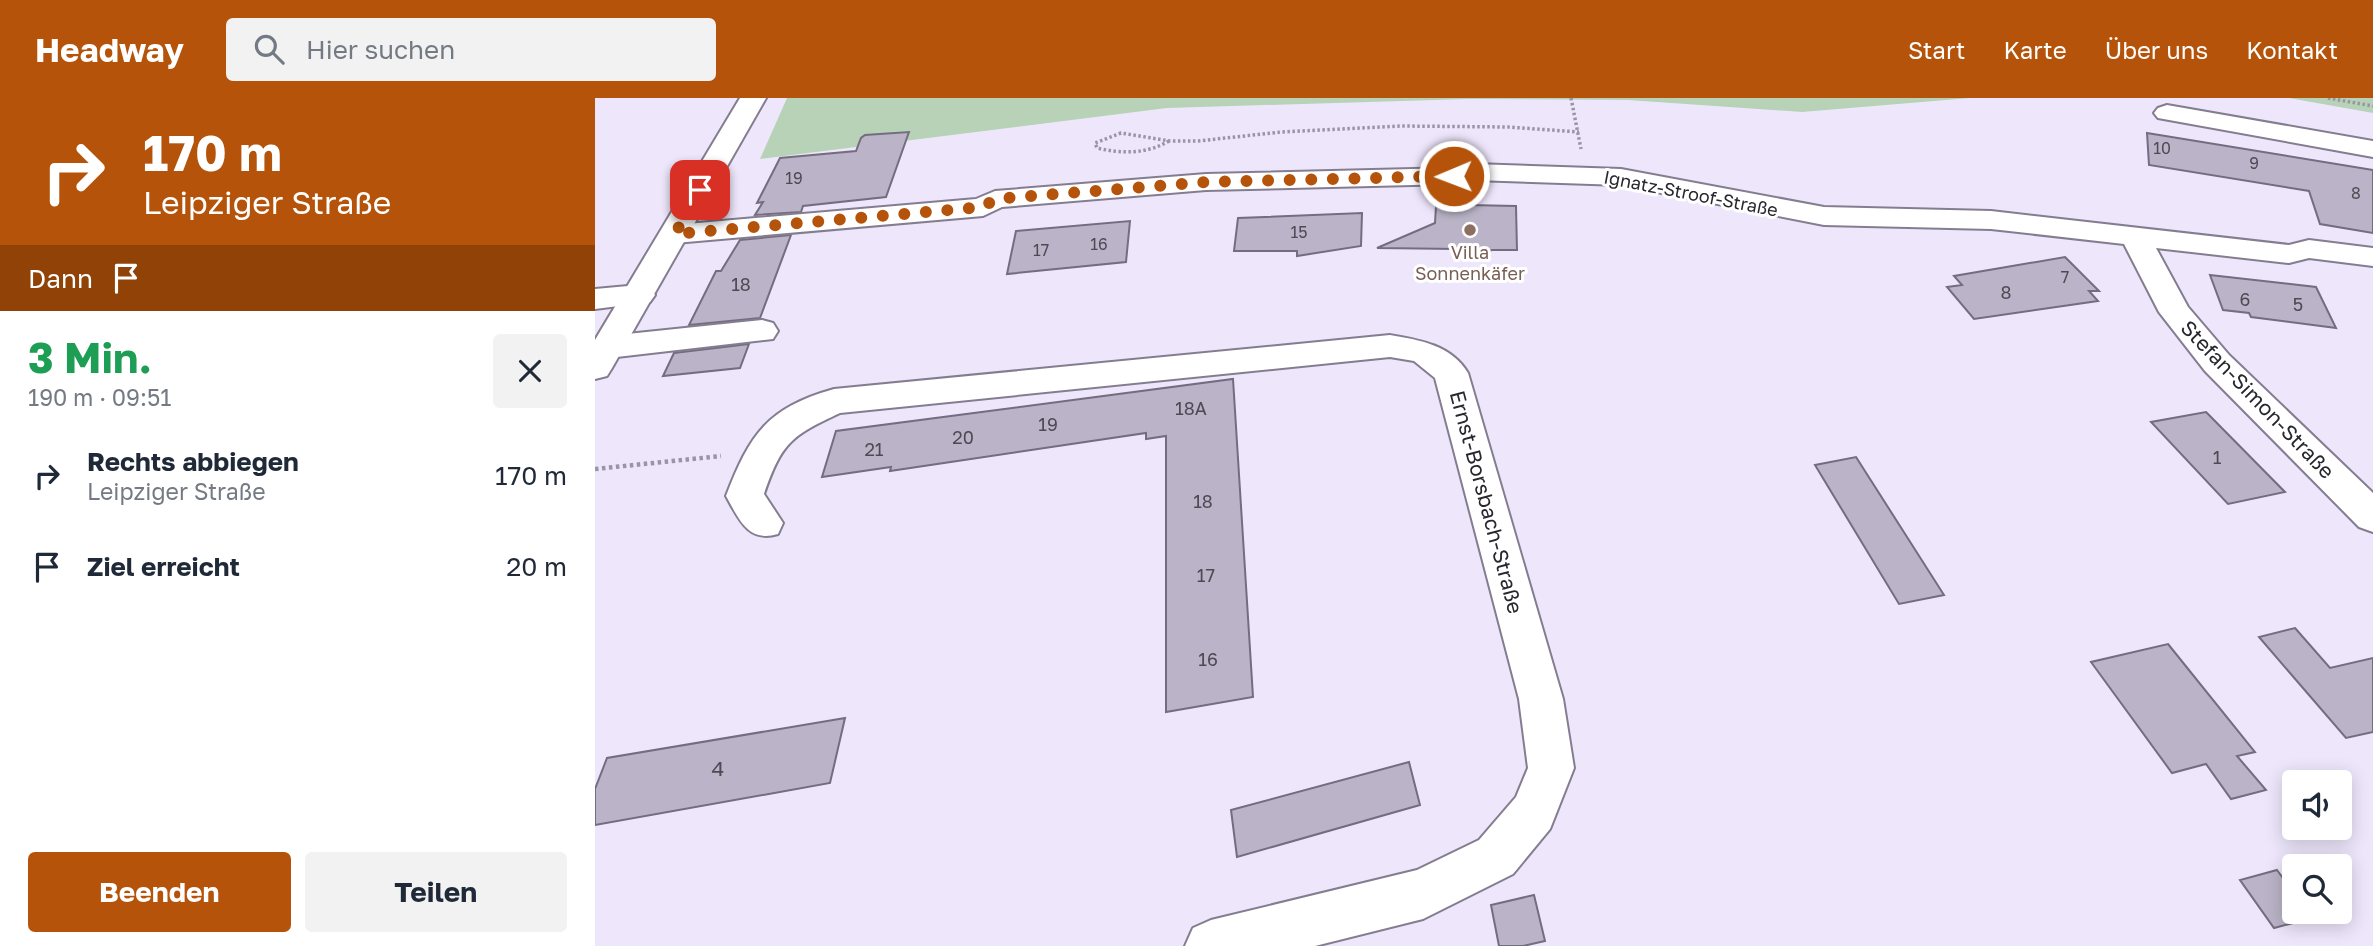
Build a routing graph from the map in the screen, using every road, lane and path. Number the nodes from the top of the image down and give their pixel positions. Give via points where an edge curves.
1 (753, 98) edge
2 (1571, 98) edge
3 (2328, 98) edge
4 (2373, 106) edge
5 (2167, 113) dead end
6 (1579, 132) junction
7 (1169, 141) junction
8 (2373, 149) edge
9 (1584, 174) junction
10 (675, 234) junction
11 (2135, 236) junction
12 (2373, 257) edge
13 (639, 295) junction
14 (595, 299) edge
15 (762, 331) dead end
16 (602, 357) edge
17 (761, 451) junction
18 (595, 469) edge
19 (2373, 517) edge
20 (764, 523) dead end
21 (1211, 946) edge

1 - 10 street
2 - 6 path
3 - 4 path
5 - 8 street
6 - 7 path via 1519,126 1344,128
6 - 9 path
7 - 7 path via 1132,131 1095,143 1111,152 1132,152
9 - 10 street, Ignatz-Stroof-Straße via 1474,172 1206,182 995,199 983,207
9 - 11 street, Ignatz-Stroof-Straße via 1824,216 1991,220
10 - 13 street
11 - 12 street, Ignatz-Stroof-Straße via 2290,254 2309,249
11 - 19 street, Stefan-Simon-Straße via 2175,312 2217,363
13 - 14 street
13 - 16 street
15 - 16 street
17 - 18 path
17 - 20 street, Ernst-Borsbach-Straße via 745,496
17 - 21 street, Ernst-Borsbach-Straße via 788,422 834,401 1390,346 1424,352 1451,373 1541,699 1551,768 1533,813 1496,857 1423,894

